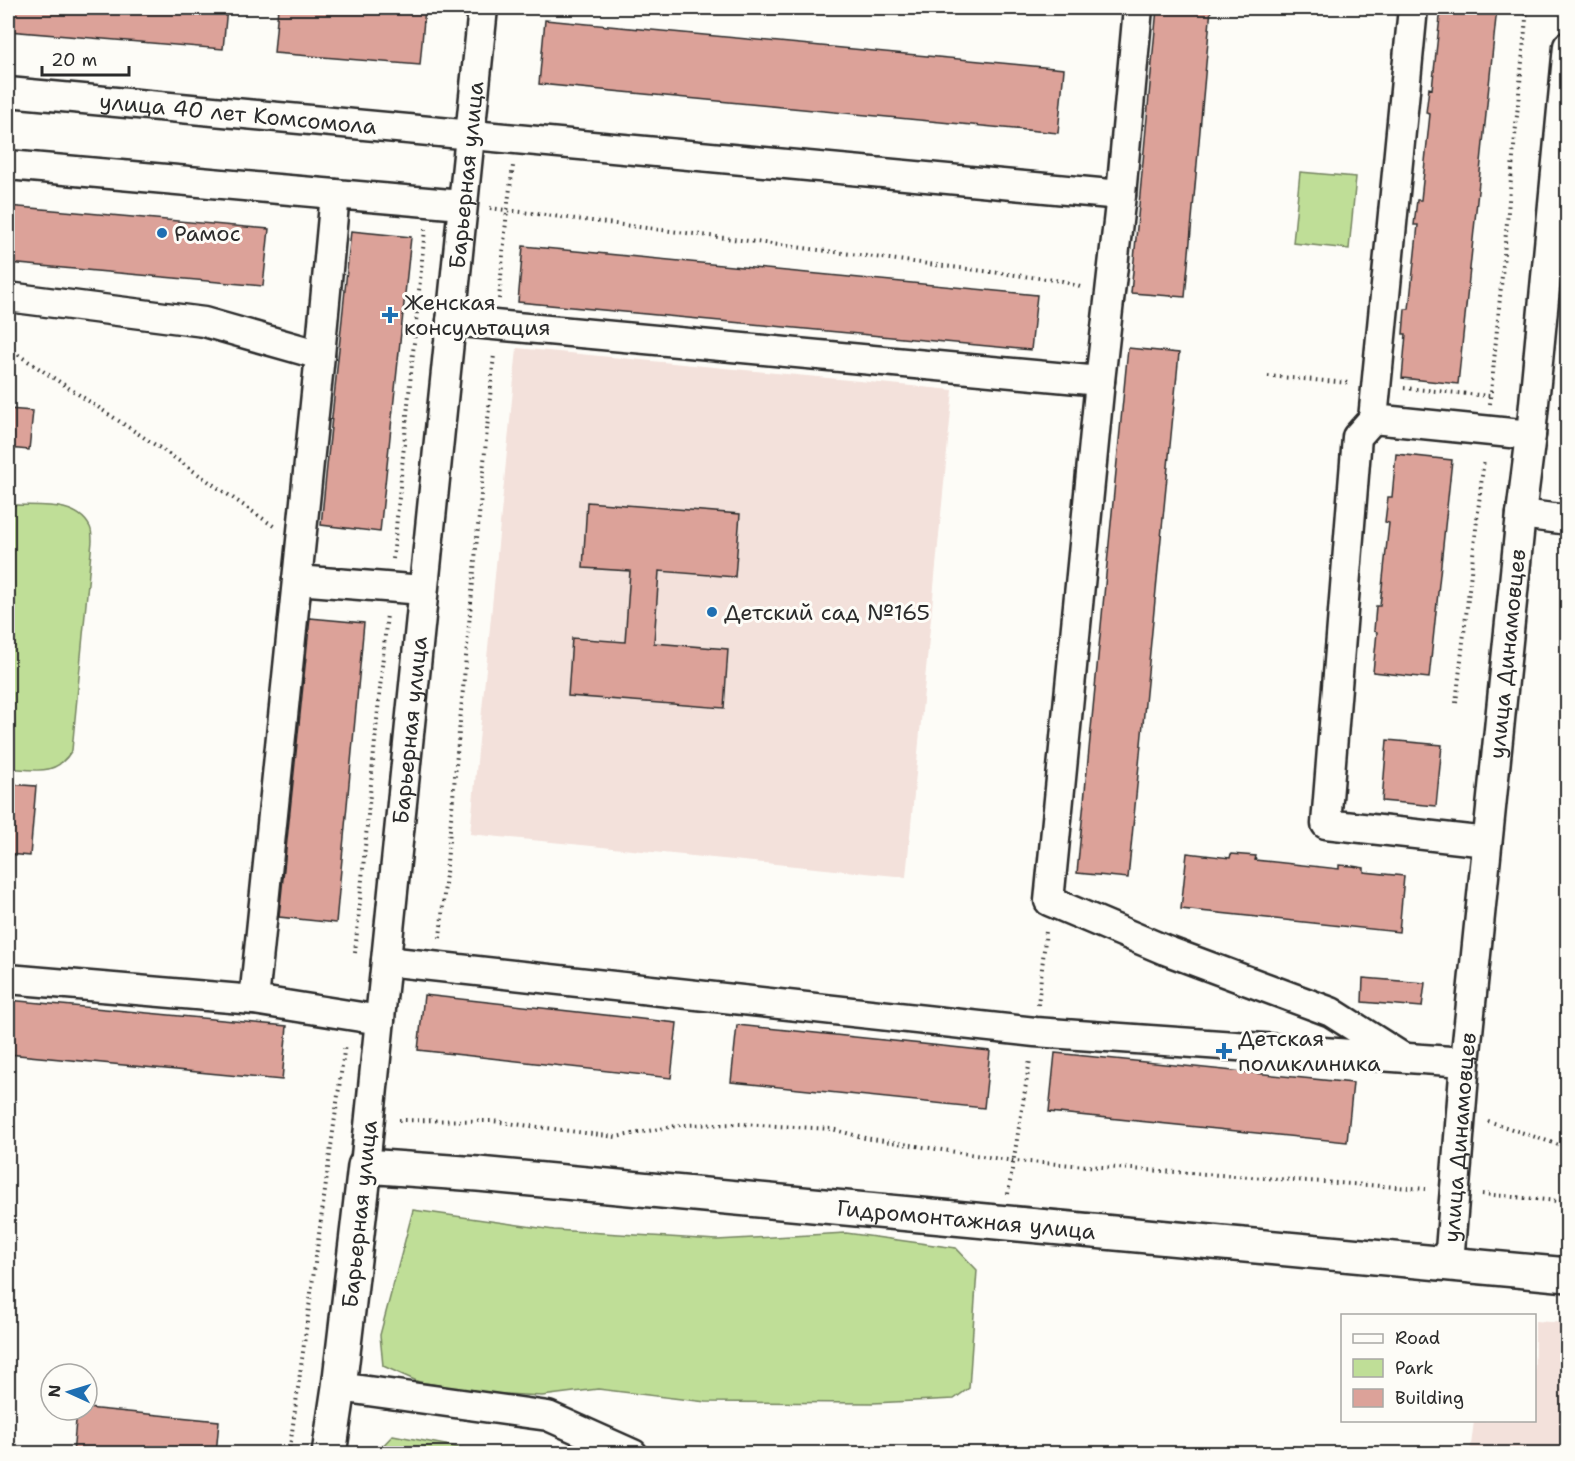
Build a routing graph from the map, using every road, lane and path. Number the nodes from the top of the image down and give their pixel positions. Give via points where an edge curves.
1 (483, 8) edge
2 (1138, 8) edge
3 (1413, 8) edge
4 (1527, 8) edge
5 (1568, 46) edge
6 (8, 92) edge
7 (470, 134) junction
8 (516, 138) junction
9 (8, 165) edge
10 (335, 194) junction
11 (1121, 195) junction
12 (427, 202) junction
13 (462, 205) junction
14 (507, 210) junction
15 (1062, 281) dead end
16 (8, 297) edge
17 (451, 321) junction
18 (496, 325) junction
19 (8, 348) edge
20 (320, 355) junction
21 (1100, 381) junction
22 (1373, 419) junction
23 (1487, 431) junction
24 (1531, 435) junction
25 (1521, 514) junction
26 (1568, 520) edge
27 (300, 544) junction
28 (297, 580) junction
29 (390, 587) junction
30 (423, 590) junction
31 (1456, 703) dead end
32 (1487, 842) junction
33 (355, 956) dead end
34 (386, 961) junction
35 (437, 967) junction
36 (8, 979) edge
37 (254, 1000) junction
38 (349, 1016) junction
39 (380, 1020) junction
40 (1402, 1057) junction
41 (1465, 1062) junction
42 (1461, 1112) junction
43 (369, 1120) junction
44 (1568, 1154) edge
45 (365, 1166) junction
46 (1455, 1191) junction
47 (1568, 1202) edge
48 (1449, 1263) junction
49 (1568, 1275) edge
50 (339, 1387) junction
51 (289, 1454) edge
52 (329, 1454) edge
53 (633, 1454) edge

1 - 7 street, Барьерная улица
2 - 11 street
3 - 22 street
4 - 23 path
5 - 24 street, улица Динамовцев
6 - 7 street, улица 40 лет Комсомола
7 - 8 street, улица 40 лет Комсомола
7 - 13 street, Барьерная улица
8 - 11 street, улица 40 лет Комсомола
8 - 14 path
9 - 10 street
10 - 12 street
10 - 20 street
11 - 21 street
12 - 13 street
12 - 29 path
13 - 14 path
13 - 17 street, Барьерная улица
14 - 15 path
14 - 18 path
16 - 20 street via 204,322
17 - 18 street
17 - 30 street, Барьерная улица
18 - 21 street
18 - 35 path
19 - 27 path
20 - 27 street
21 - 40 street via 1049,901 1165,950 1331,1012
22 - 23 street
22 - 32 street via 1357,437 1326,824
23 - 24 street
23 - 31 path
24 - 25 street, улица Динамовцев
25 - 26 street
25 - 32 street, улица Динамовцев
27 - 28 street
28 - 29 street
28 - 37 street
29 - 30 street
29 - 33 path
30 - 34 street, Барьерная улица
32 - 41 street, улица Динамовцев
34 - 35 street
34 - 39 street, Барьерная улица
35 - 40 street via 1035,1032
36 - 37 street
37 - 38 street
38 - 39 street
38 - 51 path
39 - 43 street, Барьерная улица
40 - 41 street
41 - 42 street, улица Динамовцев
42 - 44 path via 1565,1147
42 - 46 street, улица Динамовцев
43 - 45 street, Барьерная улица
43 - 46 path via 492,1120 616,1137 681,1125 832,1129 865,1138 1014,1161
45 - 48 main road, Гидромонтажная улица
45 - 50 main road, Барьерная улица
46 - 47 path
46 - 48 street, улица Динамовцев
48 - 49 main road, Гидромонтажная улица
50 - 52 main road, Барьерная улица
50 - 53 street via 548,1416

